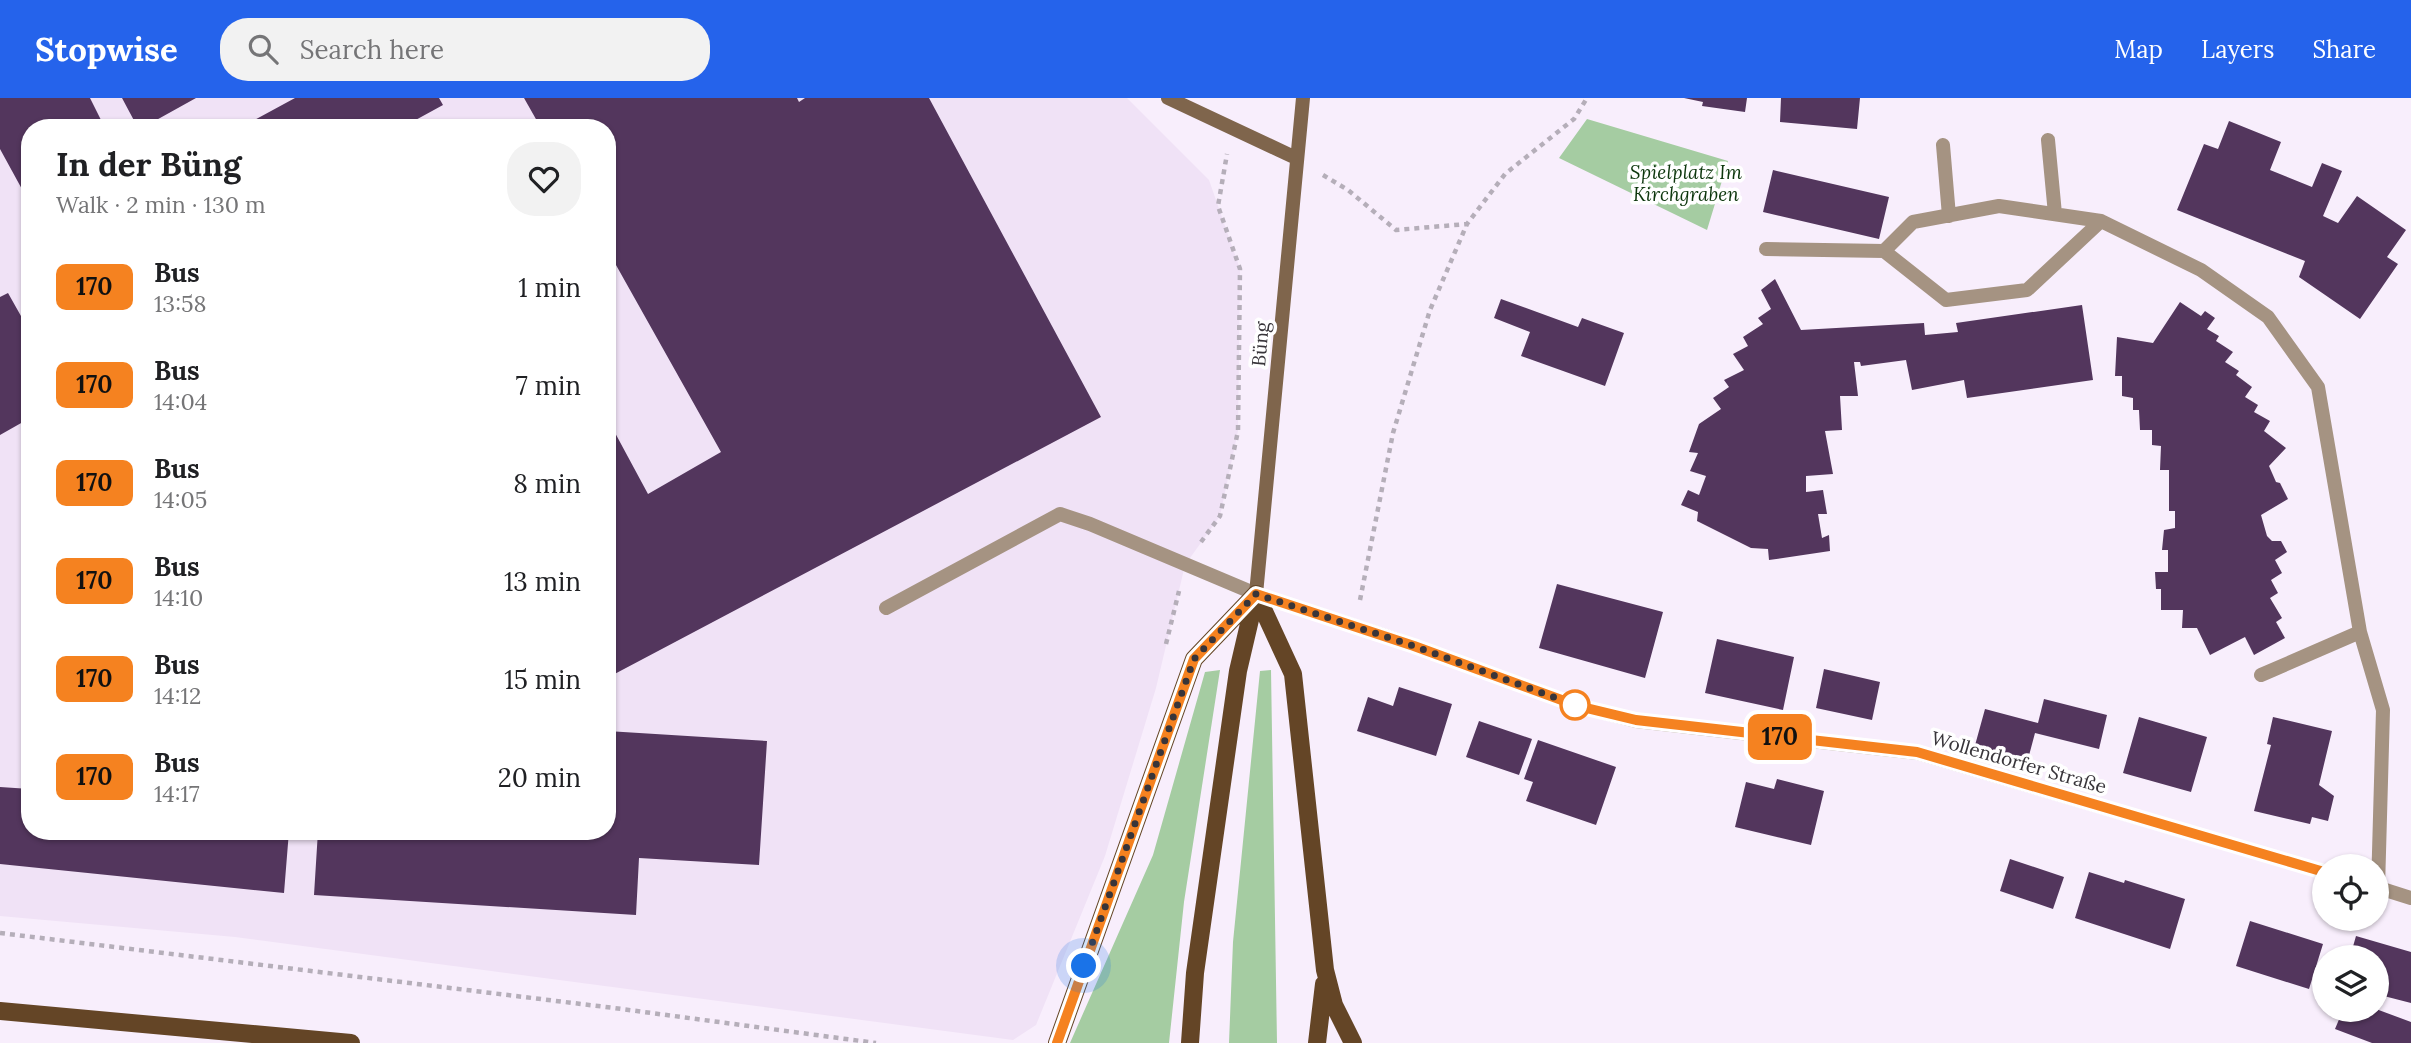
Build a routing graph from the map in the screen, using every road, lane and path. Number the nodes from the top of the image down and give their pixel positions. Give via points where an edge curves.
1 (1168, 98) edge
2 (1303, 98) edge
3 (1587, 98) edge
4 (2048, 140) dead end
5 (1944, 145) dead end
6 (1296, 158) junction
7 (2055, 214) junction
8 (1950, 216) junction
9 (2101, 221) junction
10 (1466, 224) junction
11 (1766, 249) dead end
12 (1884, 251) junction
13 (1256, 594) junction
14 (886, 608) dead end
15 (1354, 628) junction
16 (2360, 632) junction
17 (2261, 674) dead end
18 (2378, 854) edge
19 (2312, 868) edge
20 (2389, 892) edge
21 (2411, 898) edge
22 (0, 933) edge
23 (1325, 970) junction
24 (0, 1011) edge
25 (351, 1043) edge
26 (876, 1043) edge
27 (1057, 1043) edge
28 (1190, 1043) edge
29 (1317, 1043) edge
30 (1353, 1043) edge

1 - 6 street
2 - 6 street, Büng
3 - 10 path via 1574,119 1505,174
4 - 7 street
5 - 8 street
6 - 10 path via 1348,190 1396,230
6 - 13 street, Büng
7 - 8 street via 1999,206
7 - 9 street
8 - 12 street via 1913,222
9 - 12 street via 2027,290 1947,300
9 - 16 street via 2201,270 2268,317 2318,387
10 - 15 path via 1430,310 1393,433
11 - 12 street
13 - 14 street, Wollendorfer Straße via 1060,514
13 - 15 street, Wollendorfer Straße
13 - 23 main road via 1293,674
13 - 27 main road via 1194,659
13 - 28 main road via 1238,671 1195,973
15 - 19 street, Wollendorfer Straße via 1625,718 1917,752
16 - 17 street
16 - 18 street via 2383,710
20 - 21 street
22 - 26 path
23 - 29 main road
23 - 30 main road via 1334,1005
24 - 25 main road

